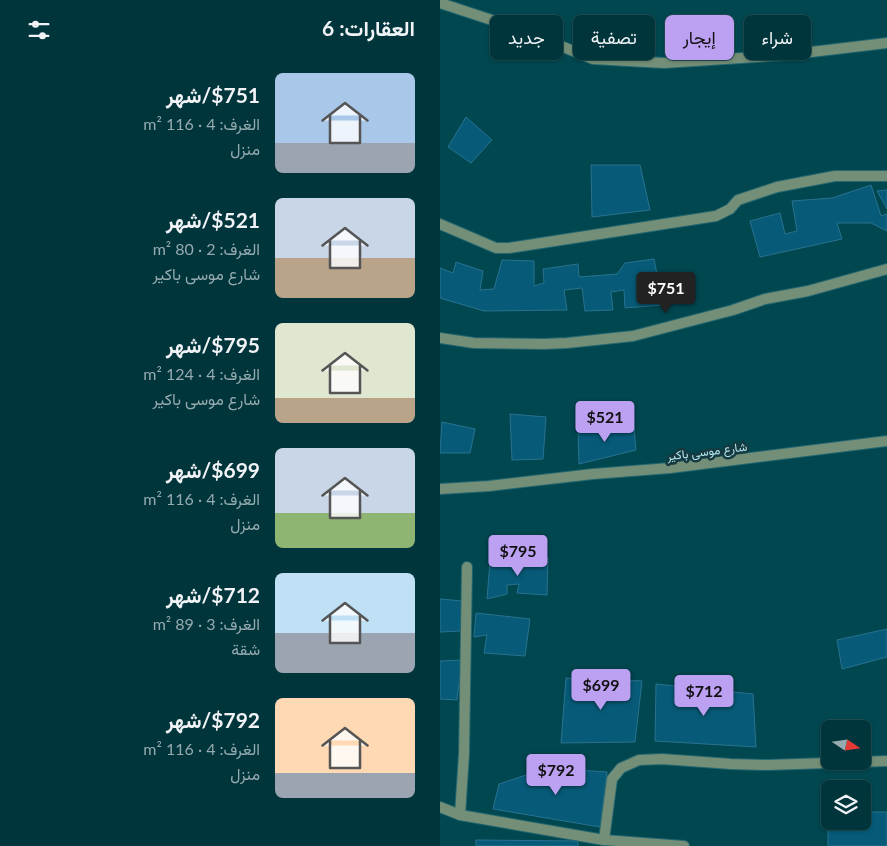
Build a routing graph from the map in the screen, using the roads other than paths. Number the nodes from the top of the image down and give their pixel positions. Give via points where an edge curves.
1 (440, 3) edge
2 (887, 43) edge
3 (887, 176) edge
4 (440, 224) edge
5 (887, 268) edge
6 (440, 338) edge
7 (887, 441) edge
8 (440, 489) edge
9 (467, 567) dead end
10 (887, 761) edge
11 (440, 807) edge
12 (460, 815) junction
13 (604, 840) junction
14 (684, 846) edge

1 - 2 street via 593,58 664,63 786,55
3 - 4 street via 835,176 777,187 738,200 730,209 716,216 509,248 496,248
5 - 6 street via 632,336 543,344 474,343
7 - 8 street, شارع موسى باكير via 670,468
9 - 12 street
10 - 13 street via 767,765 639,760 621,768 612,779
11 - 12 street
12 - 13 street
13 - 14 street

